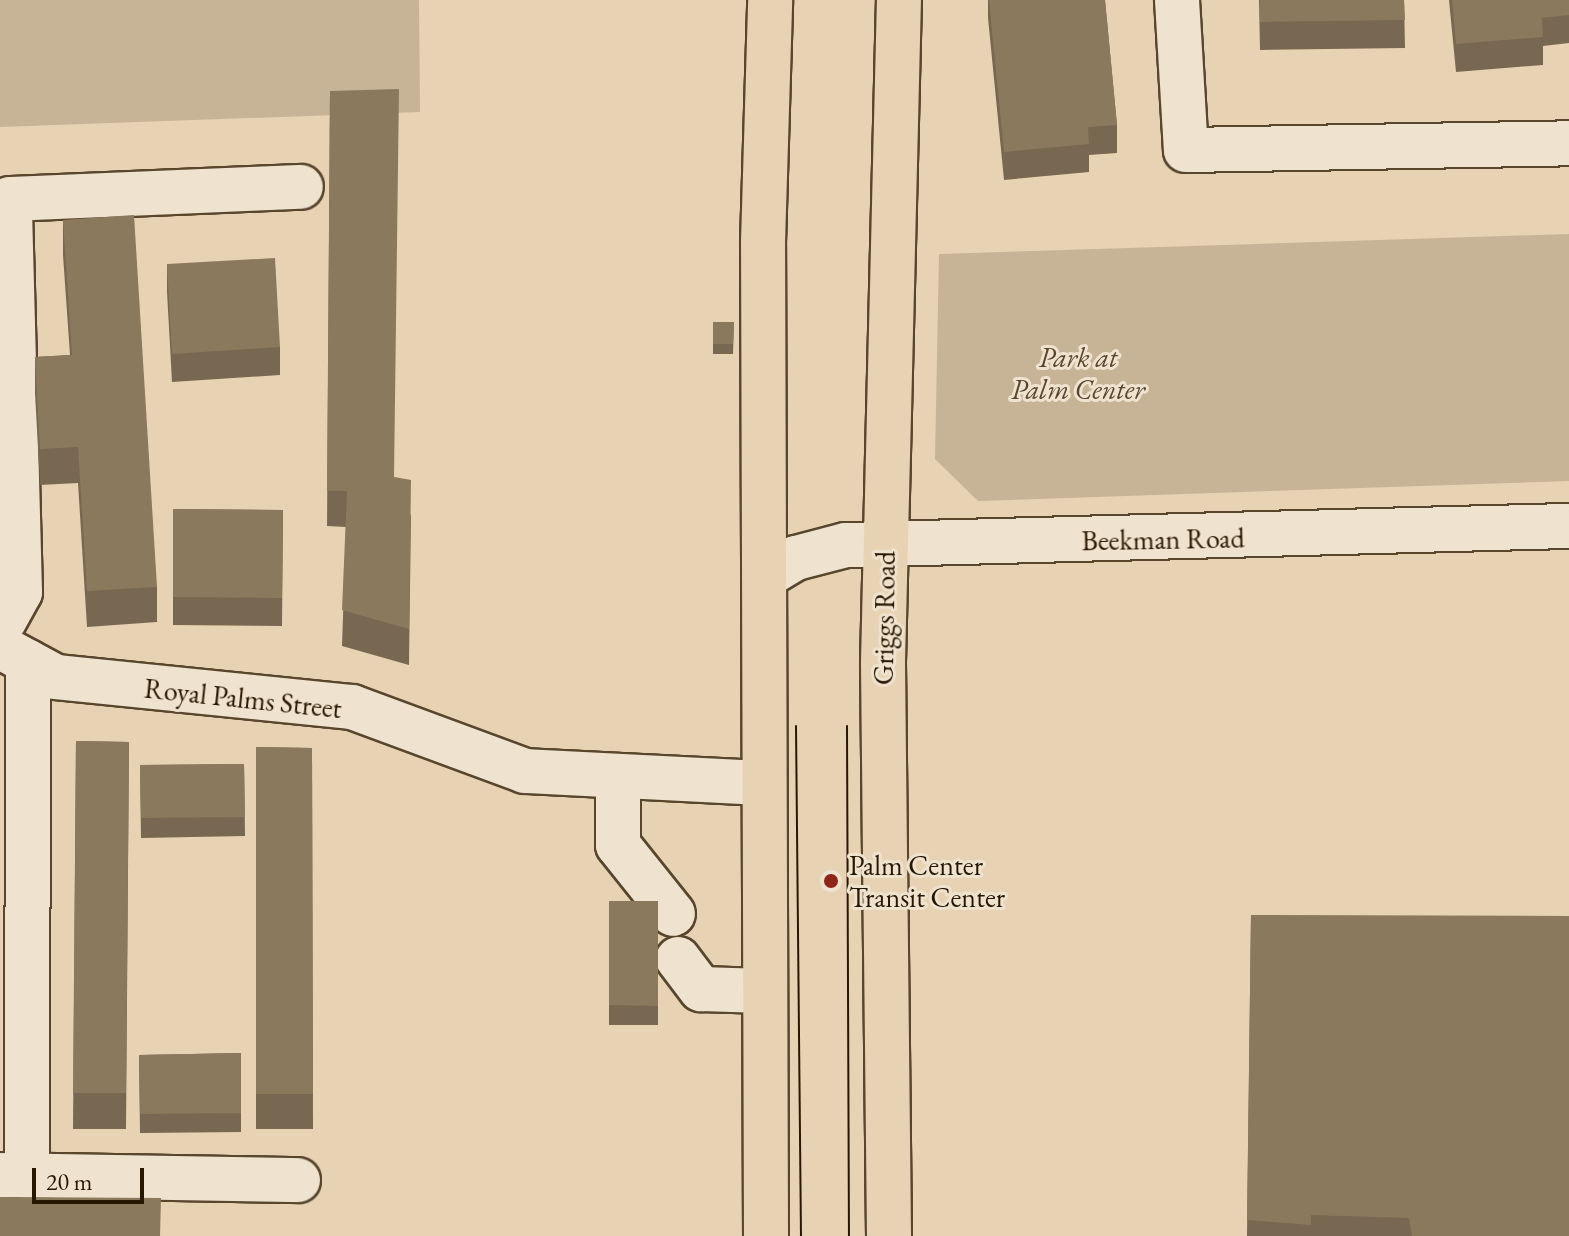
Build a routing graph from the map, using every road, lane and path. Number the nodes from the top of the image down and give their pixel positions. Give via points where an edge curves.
1 (770, 0) edge
2 (899, 0) edge
3 (1177, 0) edge
4 (1569, 143) edge
5 (301, 187) dead end
6 (1569, 526) edge
7 (885, 544) junction
8 (764, 577) junction
9 (8, 643) edge
10 (618, 776) junction
11 (764, 783) junction
12 (673, 914) dead end
13 (678, 959) dead end
14 (764, 991) junction
15 (14, 1176) edge
16 (298, 1180) dead end
17 (766, 1236) edge
18 (889, 1236) edge

1 - 8 main road via 763,243
2 - 7 main road, Griggs Road
3 - 4 street via 1186,150
5 - 9 street via 10,199 20,592
6 - 7 street, Beekman Road
7 - 8 street, Beekman Road via 846,545 796,558
7 - 18 main road, Griggs Road
8 - 11 main road
9 - 10 street, Royal Palms Street via 56,677 352,707 525,771
9 - 15 street
10 - 11 street, Royal Palms Street
10 - 12 street via 618,845
11 - 14 main road
13 - 14 street via 701,989
14 - 17 main road
15 - 16 street

